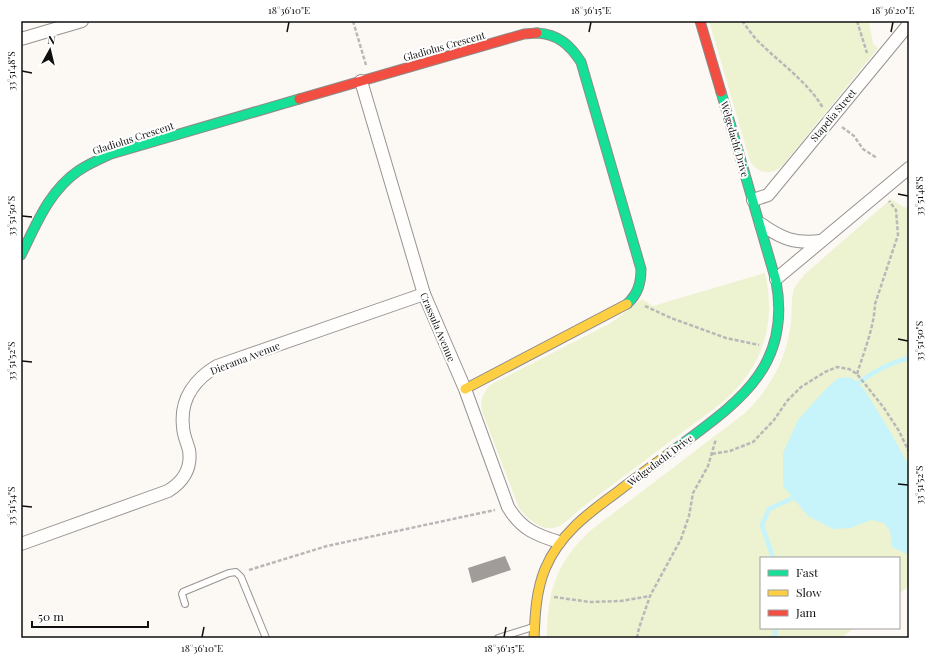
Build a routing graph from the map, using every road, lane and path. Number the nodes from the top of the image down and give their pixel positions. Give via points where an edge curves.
1 (82, 21) edge
2 (353, 21) edge
3 (700, 21) edge
4 (742, 21) edge
5 (858, 21) edge
6 (909, 24) edge
7 (21, 39) edge
8 (876, 64) junction
9 (366, 80) junction
10 (826, 113) dead end
11 (837, 123) dead end
12 (877, 158) dead end
13 (909, 168) edge
14 (893, 195) dead end
15 (753, 200) junction
16 (761, 224) junction
17 (821, 240) junction
18 (21, 255) edge
19 (776, 280) junction
20 (424, 294) junction
21 (636, 295) junction
22 (774, 347) junction
23 (857, 374) junction
24 (466, 389) junction
25 (717, 434) dead end
26 (909, 452) edge
27 (712, 454) junction
28 (508, 507) junction
29 (560, 542) junction
30 (21, 544) edge
31 (239, 573) junction
32 (537, 594) junction
33 (650, 596) junction
34 (185, 604) dead end
35 (534, 627) junction
36 (266, 638) edge
37 (498, 638) edge
38 (534, 638) edge
39 (637, 638) edge

1 - 7 street
2 - 9 path
3 - 15 street, Welgedacht Drive
4 - 10 path via 759,42 808,88
5 - 8 path via 869,58
6 - 8 street, Stapelia Street
8 - 15 street, Stapelia Street via 768,195
9 - 18 street, Gladiolus Crescent via 97,159 72,175 54,193
9 - 20 street, Crassula Avenue
9 - 21 street, Gladiolus Crescent via 534,32 553,35 570,46 581,62 641,269 640,285
11 - 12 path via 854,136 863,149
13 - 17 street
14 - 23 path via 888,200 896,210 898,235 875,304 871,332
15 - 16 street, Welgedacht Drive
16 - 17 street via 783,238 799,242
16 - 19 street, Welgedacht Drive
17 - 19 street
19 - 22 street, Welgedacht Drive via 780,312
20 - 24 street, Crassula Avenue
20 - 30 street, Dierama Avenue via 208,371 193,386 184,406 183,428 190,458 180,482 168,491
21 - 22 path via 645,306 671,318 726,338
21 - 24 street via 628,304
22 - 29 street, Welgedacht Drive via 761,374 741,397 586,515
23 - 26 path via 884,408
23 - 27 path via 837,367 825,372 802,387 787,401 774,420 753,442 730,451
24 - 28 street, Crassula Avenue
25 - 27 path
27 - 33 path via 693,493 681,539
28 - 29 street, Crassula Avenue via 526,528
28 - 31 path via 327,546
29 - 32 street, Welgedacht Drive via 545,568
31 - 34 lane via 234,571 183,592
31 - 36 lane
32 - 33 path via 590,602 621,601
32 - 35 street, Welgedacht Drive
33 - 39 path
35 - 37 lane
35 - 38 street, Welgedacht Drive

